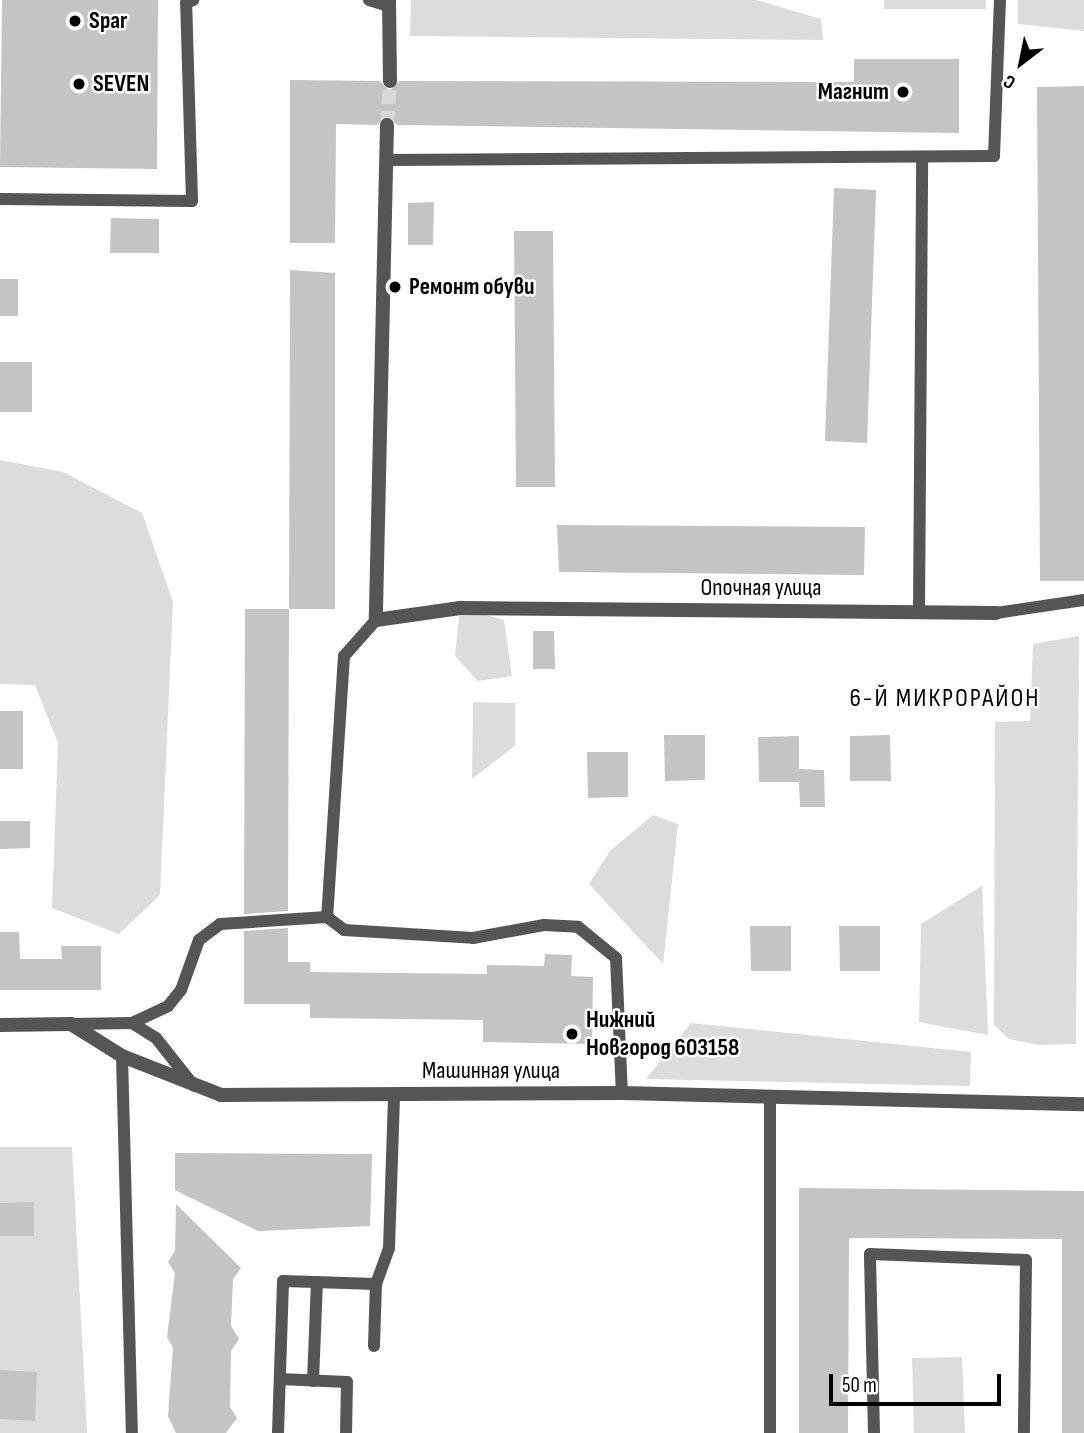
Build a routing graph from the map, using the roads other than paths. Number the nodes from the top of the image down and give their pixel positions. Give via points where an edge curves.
1 (193, 0) edge
2 (369, 0) edge
3 (1000, 0) edge
4 (389, 3) edge
5 (390, 81) tunnel mouth
6 (387, 125) tunnel mouth
7 (922, 157) junction
8 (387, 160) junction
9 (0, 199) edge
10 (1084, 600) edge
11 (919, 612) junction
12 (996, 613) joint
13 (376, 620) junction
14 (327, 917) junction
15 (132, 1023) junction
16 (71, 1024) junction
17 (0, 1025) edge
18 (122, 1056) junction
19 (196, 1090) junction
20 (622, 1093) junction
21 (394, 1094) junction
22 (770, 1098) junction
23 (1084, 1104) edge
24 (317, 1282) junction
25 (376, 1284) junction
26 (374, 1346) dead end
27 (280, 1380) junction
28 (313, 1381) junction
29 (132, 1433) edge
30 (278, 1433) edge
31 (346, 1433) edge
32 (770, 1433) edge
33 (874, 1433) edge
34 (1024, 1433) edge

1 - 9 lane via 186,3 192,201
2 - 4 lane
3 - 7 lane via 994,156
4 - 5 street
6 - 8 street
7 - 8 lane
7 - 11 lane
8 - 13 street
10 - 12 lane
11 - 12 street, Опочная улица
11 - 13 street, Опочная улица via 460,608
13 - 14 lane via 344,656
14 - 15 lane via 220,924 199,940 176,999
14 - 20 lane via 344,930 473,939 544,925 578,927 616,958
15 - 16 lane
15 - 19 lane via 156,1038
16 - 17 street
16 - 18 street, Машинная улица
18 - 19 street, Машинная улица
18 - 29 lane
19 - 21 street, Машинная улица
20 - 21 street, Машинная улица
20 - 22 street, Машинная улица
21 - 25 lane via 389,1248
22 - 23 street, Машинная улица
22 - 32 lane
24 - 25 lane
24 - 27 lane via 283,1280
24 - 28 lane
25 - 26 lane
27 - 28 lane
27 - 30 lane
28 - 31 lane via 347,1382
33 - 34 lane via 870,1254 1026,1260

